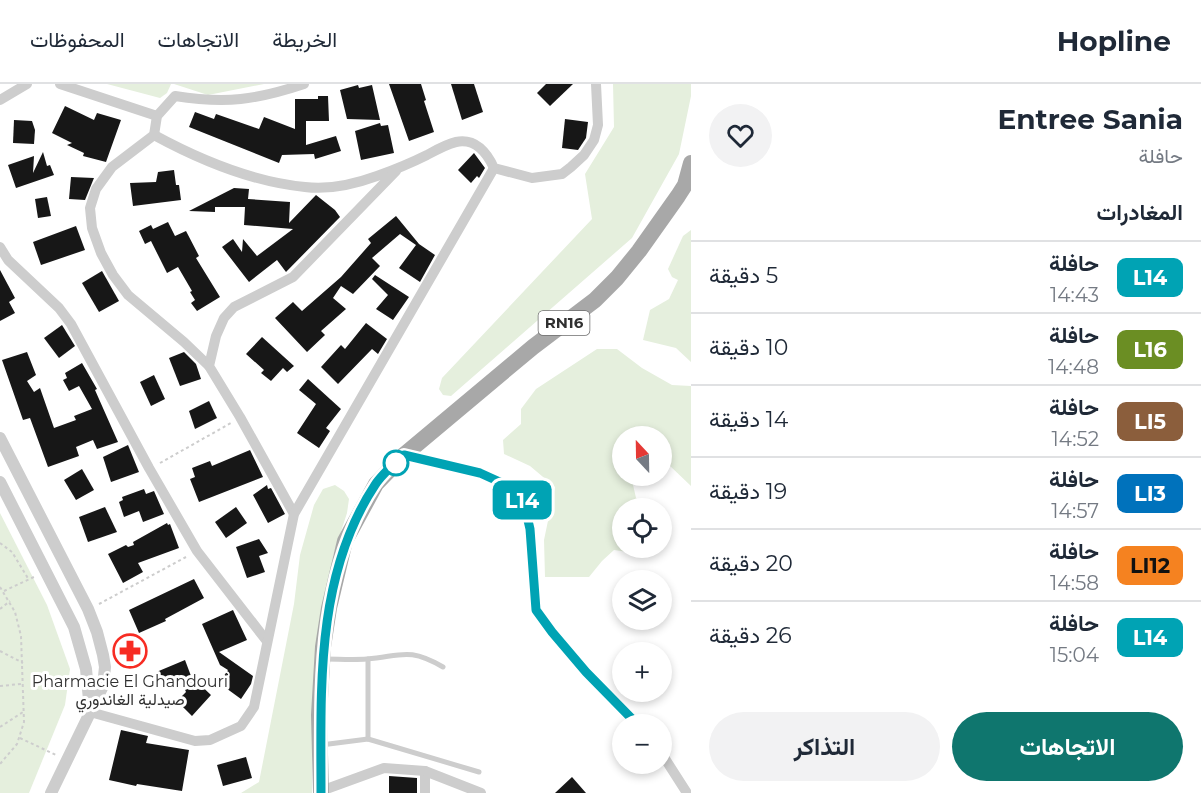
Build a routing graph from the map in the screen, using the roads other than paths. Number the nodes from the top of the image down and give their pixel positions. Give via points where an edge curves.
1 (27, 84) edge
2 (60, 84) edge
3 (179, 84) edge
4 (304, 84) edge
5 (596, 84) edge
6 (175, 96) junction
7 (0, 100) edge
8 (157, 116) junction
9 (154, 135) junction
10 (691, 163) edge
11 (494, 168) junction
12 (398, 169) junction
13 (688, 185) edge
14 (0, 247) edge
15 (209, 366) junction
16 (0, 438) edge
17 (404, 455) junction
18 (0, 482) edge
19 (294, 514) junction
20 (266, 640) junction
21 (323, 659) junction
22 (368, 659) junction
23 (443, 667) dead end
24 (90, 712) junction
25 (627, 714) edge
26 (368, 739) junction
27 (320, 746) junction
28 (672, 770) edge
29 (424, 771) junction
30 (479, 772) dead end
31 (321, 792) edge
32 (51, 793) edge
33 (425, 793) edge
34 (481, 793) edge
35 (687, 793) edge

1 - 7 street
2 - 8 street
3 - 6 street
4 - 6 street via 275,94 228,102
5 - 11 street via 598,125 594,140 571,167 562,174 532,178
6 - 8 street
8 - 9 street
9 - 12 street via 236,171 307,188 358,183
9 - 15 street via 112,167 96,189 90,208 92,228 101,253 128,295
10 - 13 main road, RN16
11 - 12 street via 480,146 457,141
11 - 19 street
12 - 15 street via 292,277 234,307 216,336
13 - 17 main road, RN16 via 639,251 595,300
14 - 20 street via 71,324 197,551
15 - 19 street
16 - 24 street via 97,632 105,667 100,695
17 - 21 main road, RN16 via 376,484 345,541 329,608
17 - 25 street via 480,473 513,488 524,503 530,529 536,610 586,672
18 - 24 street via 81,647
19 - 20 street
20 - 24 street via 254,707 241,726 226,734 195,741
21 - 22 lane
21 - 27 main road, RN16
22 - 23 lane via 411,654
22 - 26 lane
24 - 32 street
26 - 27 lane
26 - 30 lane
27 - 31 main road, RN16
28 - 35 street
29 - 31 street via 384,768
29 - 33 street
29 - 34 street

